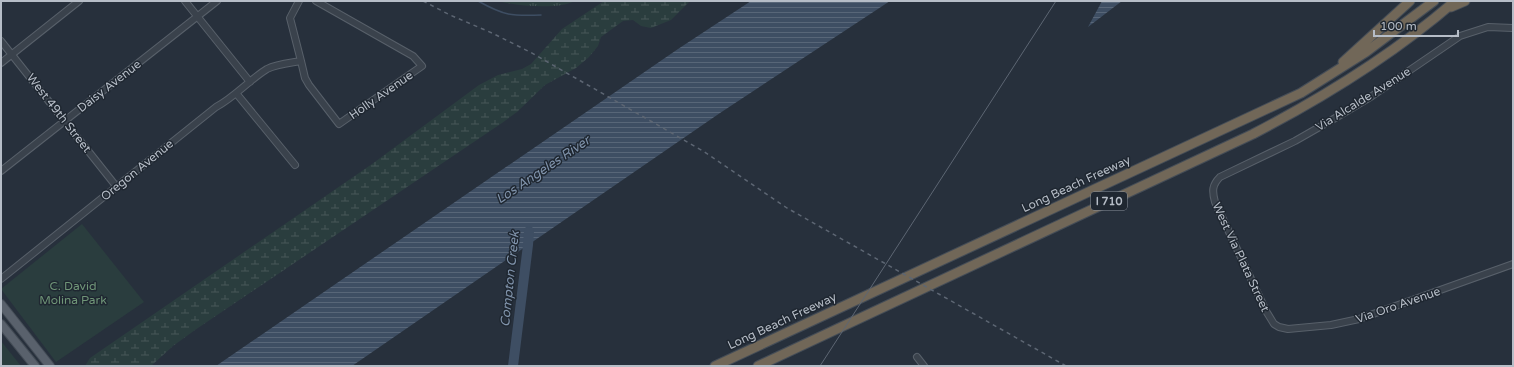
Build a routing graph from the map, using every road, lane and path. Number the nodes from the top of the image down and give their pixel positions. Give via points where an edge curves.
1 (78, 1) edge
2 (185, 1) edge
3 (217, 1) edge
4 (299, 1) edge
5 (316, 1) edge
6 (1410, 1) edge
7 (1434, 1) edge
8 (1455, 1) edge
9 (1465, 1) edge
10 (1446, 9) junction
11 (197, 16) junction
12 (1513, 28) edge
13 (1, 41) edge
14 (12, 55) junction
15 (300, 61) junction
16 (1, 64) edge
17 (1322, 80) junction
18 (250, 82) junction
19 (236, 93) junction
20 (65, 120) junction
21 (295, 165) dead end
22 (1, 171) edge
23 (1215, 182) joint
24 (116, 186) junction
25 (1513, 264) edge
26 (1, 278) edge
27 (1, 304) edge
28 (1, 324) edge
29 (1279, 327) joint
30 (917, 357) dead end
31 (35, 366) edge
32 (50, 366) edge
33 (715, 366) edge
34 (758, 366) edge
35 (924, 366) edge

1 - 14 street
2 - 11 street
3 - 11 street, Daisy Avenue
4 - 15 street via 290,18
5 - 15 street, Holly Avenue via 413,56 422,66 340,124 309,85
6 - 17 highway
7 - 17 highway, Long Beach Freeway / I 710 via 1366,52
8 - 10 highway, I 710
9 - 10 highway
10 - 34 highway, I 710 via 1352,78 1284,118
11 - 18 street
11 - 20 street, Daisy Avenue
12 - 23 street, Via Alcalde Avenue via 1488,28 1460,36 1337,117
13 - 14 street, West 49th Street
14 - 16 street
14 - 20 street, West 49th Street
15 - 18 street, Oregon Avenue via 267,69
17 - 33 highway, Long Beach Freeway / I 710 via 1294,96
18 - 19 street, Oregon Avenue
19 - 21 street
19 - 24 street, Oregon Avenue
20 - 22 street, Daisy Avenue
20 - 24 street, West 49th Street
23 - 29 street, West Via Plata Street via 1212,193 1215,202 1268,316
24 - 26 street, Oregon Avenue
25 - 29 street, Via Oro Avenue via 1351,321 1288,329
27 - 32 main road
28 - 31 main road
30 - 35 street

